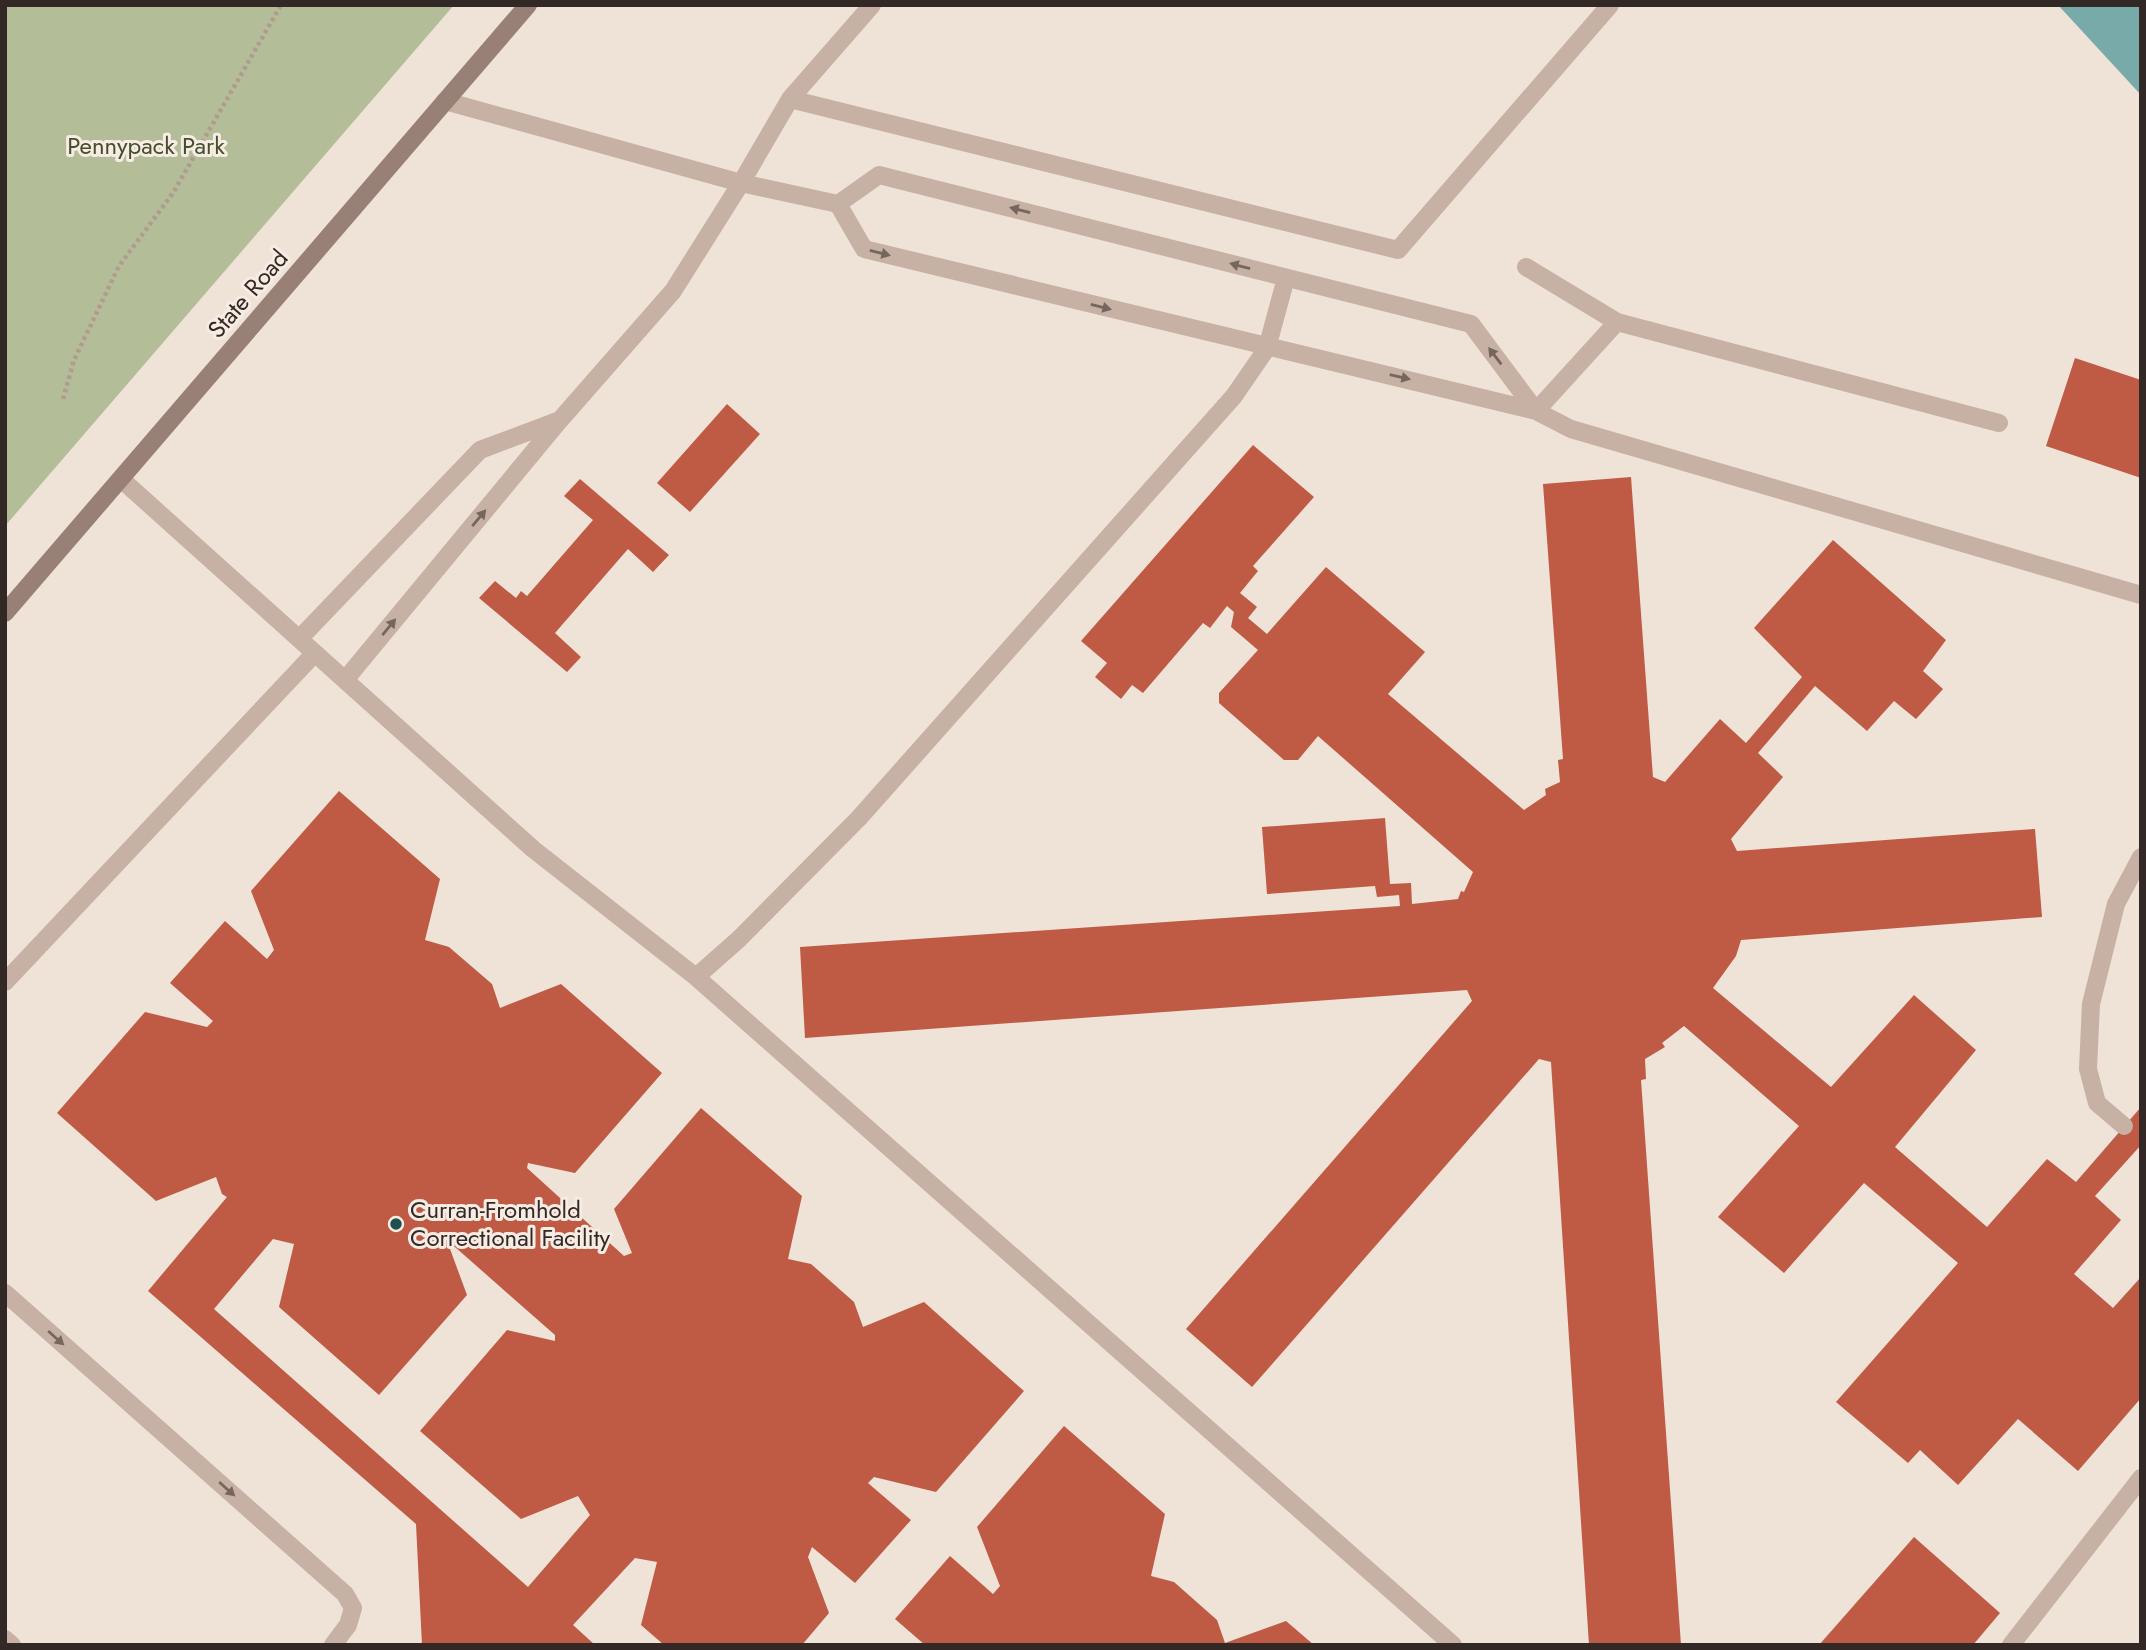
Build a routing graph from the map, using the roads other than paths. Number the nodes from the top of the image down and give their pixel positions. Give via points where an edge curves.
1 (528, 5) edge
2 (872, 5) edge
3 (1610, 5) edge
4 (790, 99) junction
5 (445, 101) junction
6 (741, 183) junction
7 (838, 204) junction
8 (1525, 267) dead end
9 (1286, 278) junction
10 (1617, 323) junction
11 (1267, 348) junction
12 (1536, 411) junction
13 (560, 420) junction
14 (1999, 423) dead end
15 (121, 479) junction
16 (2141, 595) edge
17 (5, 613) edge
18 (299, 639) junction
19 (315, 653) junction
20 (345, 680) junction
21 (2141, 858) edge
22 (696, 977) junction
23 (5, 982) edge
24 (2124, 1126) dead end
25 (5, 1293) edge
26 (2141, 1478) edge
27 (5, 1639) edge
28 (12, 1645) edge
29 (333, 1645) edge
30 (1453, 1645) edge
31 (2011, 1645) edge

1 - 5 main road, State Road
2 - 4 lane
3 - 4 lane via 1398,250
4 - 6 lane
5 - 6 lane
5 - 15 main road, State Road
6 - 7 lane
6 - 13 lane via 673,291
9 -> 7 lane via 879,175
7 -> 11 lane via 864,249
8 - 10 lane
9 - 11 lane
12 -> 9 lane via 1471,324
10 - 12 lane
10 - 14 lane
11 -> 12 lane
11 - 22 lane via 1225,406 859,818
12 - 16 lane via 1571,429
13 - 18 lane via 480,450
20 -> 13 lane
15 - 17 main road, State Road
15 - 18 lane
18 - 19 lane
19 - 20 lane
19 - 23 lane
20 - 22 lane via 534,849
21 - 24 lane via 2116,904 2091,1004 2088,1069 2097,1103
22 - 30 lane
25 -> 29 lane via 345,1594 353,1608 348,1625
26 - 31 lane
27 - 28 lane

